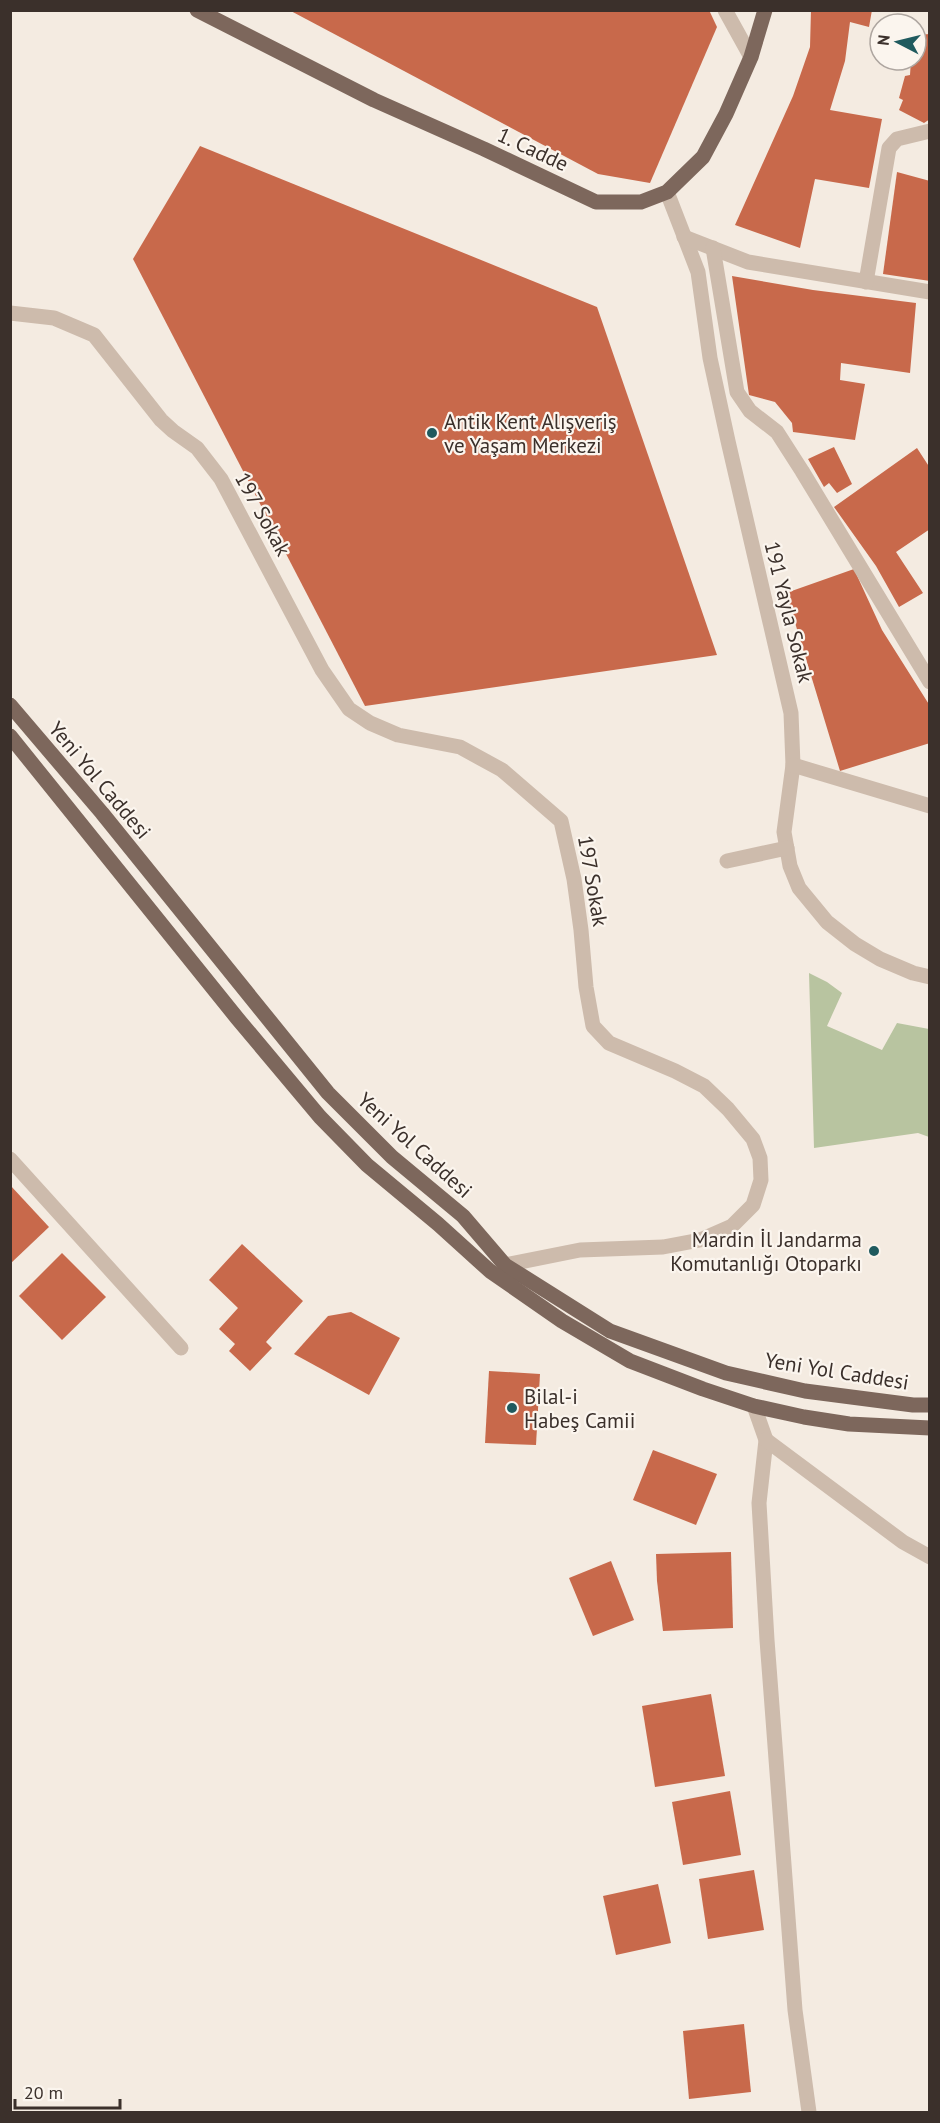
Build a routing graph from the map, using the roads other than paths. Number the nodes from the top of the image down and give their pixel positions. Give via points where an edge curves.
1 (198, 10) edge
2 (724, 10) edge
3 (765, 10) edge
4 (751, 57) junction
5 (930, 132) edge
6 (667, 192) junction
7 (684, 237) junction
8 (713, 248) junction
9 (866, 282) junction
10 (930, 292) edge
11 (10, 313) edge
12 (930, 682) edge
13 (10, 705) edge
14 (10, 736) edge
15 (793, 765) junction
16 (930, 806) edge
17 (787, 848) junction
18 (727, 861) dead end
19 (930, 977) edge
20 (10, 1159) edge
21 (505, 1265) junction
22 (181, 1348) dead end
23 (930, 1405) edge
24 (754, 1406) junction
25 (930, 1428) edge
26 (766, 1440) junction
27 (930, 1557) edge
28 (809, 2112) edge

1 - 6 main road, 1. Cadde via 374,100 596,202 641,202
2 - 4 street
3 - 4 main road, 1. Cadde
4 - 6 main road, 1. Cadde via 703,157
5 - 9 street via 897,139 889,148
6 - 7 street, 191 Yayla Sokak
7 - 8 street
7 - 15 street, 191 Yayla Sokak via 698,272 710,358 786,687
8 - 9 street via 748,262
8 - 12 street via 737,392 750,411 777,432
9 - 10 street
11 - 21 street, 197 Sokak via 54,318 94,335 161,420 197,448 221,479 322,670 349,709 399,735 460,747 502,771 561,821 574,879 592,1026 609,1043 704,1086 753,1139 760,1158 760,1180 753,1205 732,1226 700,1240 663,1248 580,1250
13 - 21 main road, Yeni Yol Caddesi via 328,1093 392,1157 463,1216
14 - 24 main road, Yeni Yol Caddesi via 237,1018 320,1117 367,1165 490,1271 562,1322 630,1361
15 - 16 street
15 - 17 street, 191 Yayla Sokak via 784,832
17 - 18 street
17 - 19 street, 191 Yayla Sokak via 799,888 827,922 880,959
20 - 22 street
21 - 23 main road, Yeni Yol Caddesi via 610,1331 726,1373 804,1391
24 - 25 main road, Yeni Yol Caddesi via 849,1424
24 - 26 street
26 - 27 street via 903,1542
26 - 28 street via 759,1503 767,1640 795,2010

